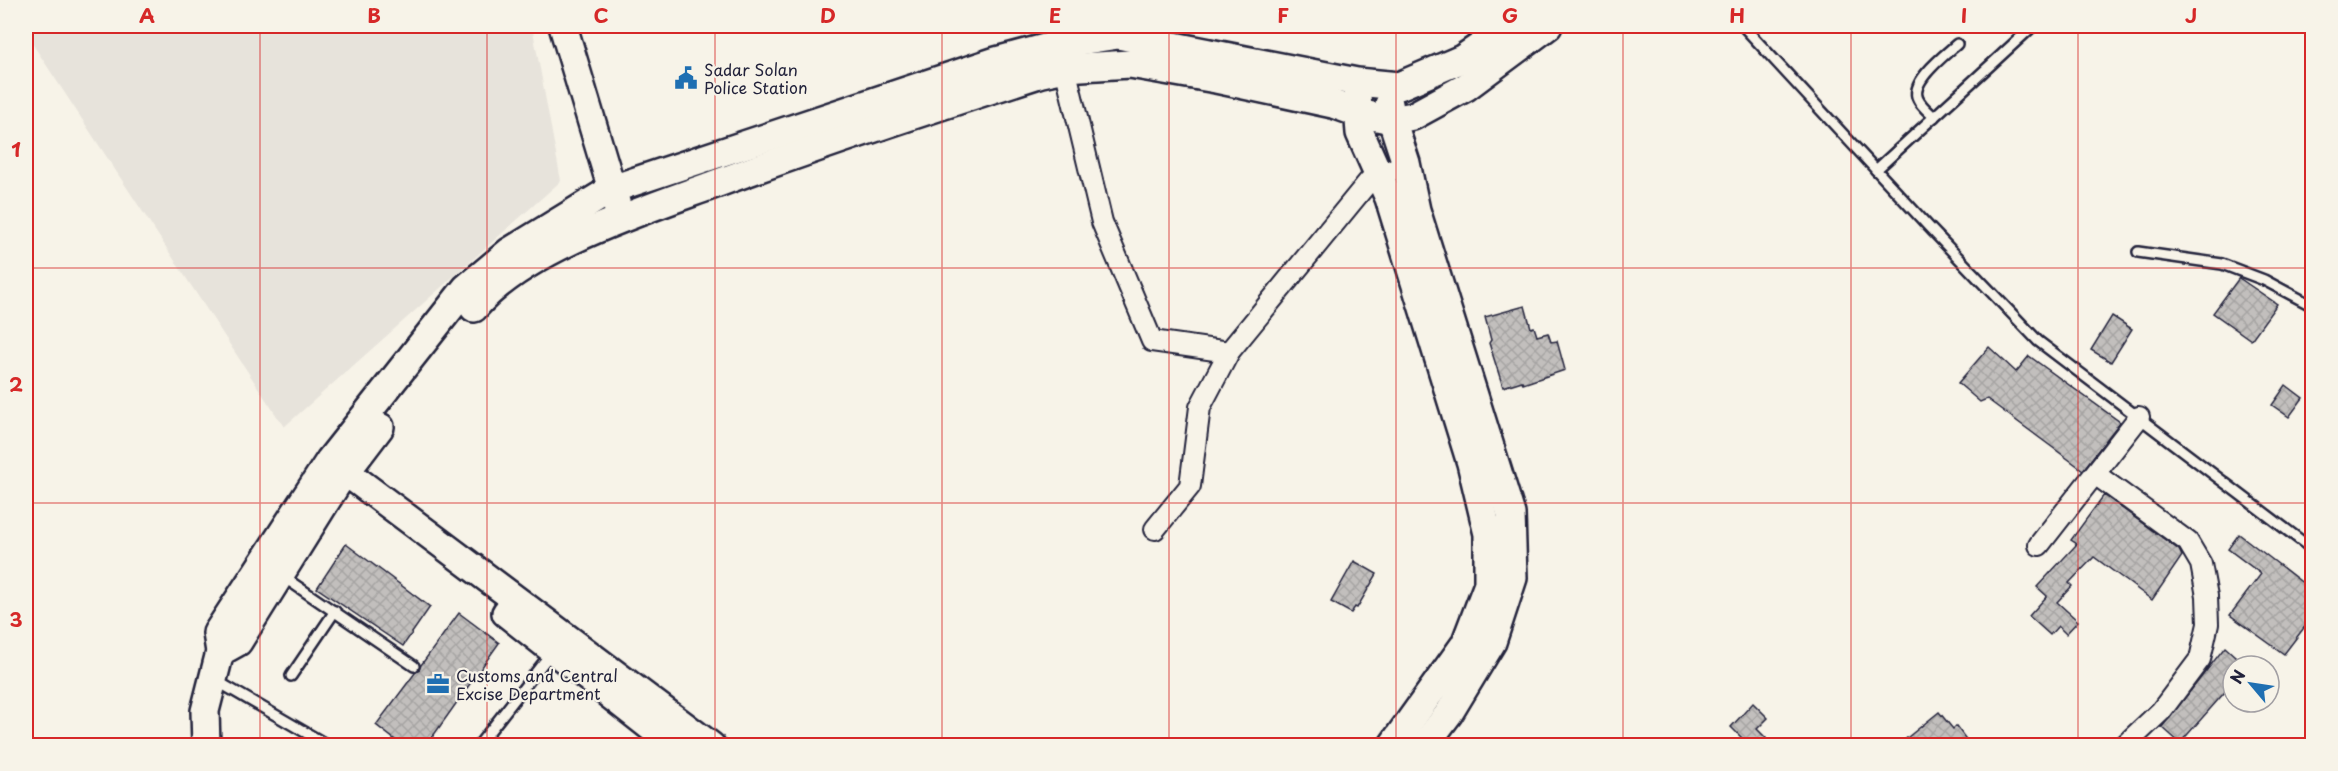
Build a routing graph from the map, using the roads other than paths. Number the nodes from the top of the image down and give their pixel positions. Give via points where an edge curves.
1 (563, 26) edge
2 (1510, 26) edge
3 (1548, 26) edge
4 (1743, 26) edge
5 (2033, 26) edge
6 (1116, 30) edge
7 (1957, 44) dead end
8 (1062, 56) junction
9 (1130, 64) junction
10 (1357, 82) junction
11 (1385, 84) junction
12 (1358, 112) junction
13 (1934, 117) junction
14 (1392, 120) junction
15 (1406, 163) junction
16 (1876, 170) junction
17 (1380, 176) junction
18 (612, 189) junction
19 (621, 218) junction
20 (2138, 252) dead end
21 (2312, 306) edge
22 (1229, 351) junction
23 (2139, 417) junction
24 (333, 473) junction
25 (2095, 474) junction
26 (1155, 529) dead end
27 (2039, 545) dead end
28 (2313, 549) edge
29 (280, 575) junction
30 (335, 611) junction
31 (553, 651) junction
32 (220, 652) junction
33 (414, 666) dead end
34 (291, 676) dead end
35 (213, 679) junction
36 (206, 746) edge
37 (329, 746) edge
38 (478, 746) edge
39 (675, 746) edge
40 (711, 746) edge
41 (1392, 746) edge
42 (1424, 746) edge
43 (2124, 746) edge

1 - 18 main road
2 - 11 main road via 1462,59 1399,86
3 - 14 main road via 1466,87 1413,116
4 - 16 lane
5 - 13 lane
6 - 8 main road
6 - 9 main road
6 - 10 main road
7 - 13 lane via 1919,83 1918,100
8 - 9 main road
8 - 18 main road via 974,68
8 - 19 main road via 1042,73 800,152
8 - 22 street via 1102,222 1152,341
9 - 12 main road
10 - 11 main road
10 - 12 main road
11 - 14 main road
12 - 14 main road
12 - 17 main road via 1360,132
13 - 16 lane
14 - 15 main road
15 - 17 street
15 - 42 main road via 1416,210 1511,514 1513,567 1492,642
16 - 23 lane via 2038,341
17 - 22 street via 1370,182
17 - 41 main road via 1467,452 1488,534 1488,584 1465,644
18 - 19 main road
18 - 24 main road via 509,252 466,288
19 - 24 main road via 540,256 486,293
20 - 21 lane via 2222,264 2264,280
22 - 26 street via 1200,407 1190,486
23 - 25 street
23 - 28 lane
24 - 29 main road
24 - 31 main road
24 - 32 main road via 217,633
24 - 40 main road
25 - 27 street
25 - 43 street via 2188,542 2201,564 2207,596 2208,624 2200,659 2161,711
29 - 30 lane
29 - 32 main road via 238,642
30 - 33 lane
30 - 34 lane
31 - 38 lane
31 - 39 main road
32 - 35 main road
35 - 36 main road via 206,711
35 - 37 lane

